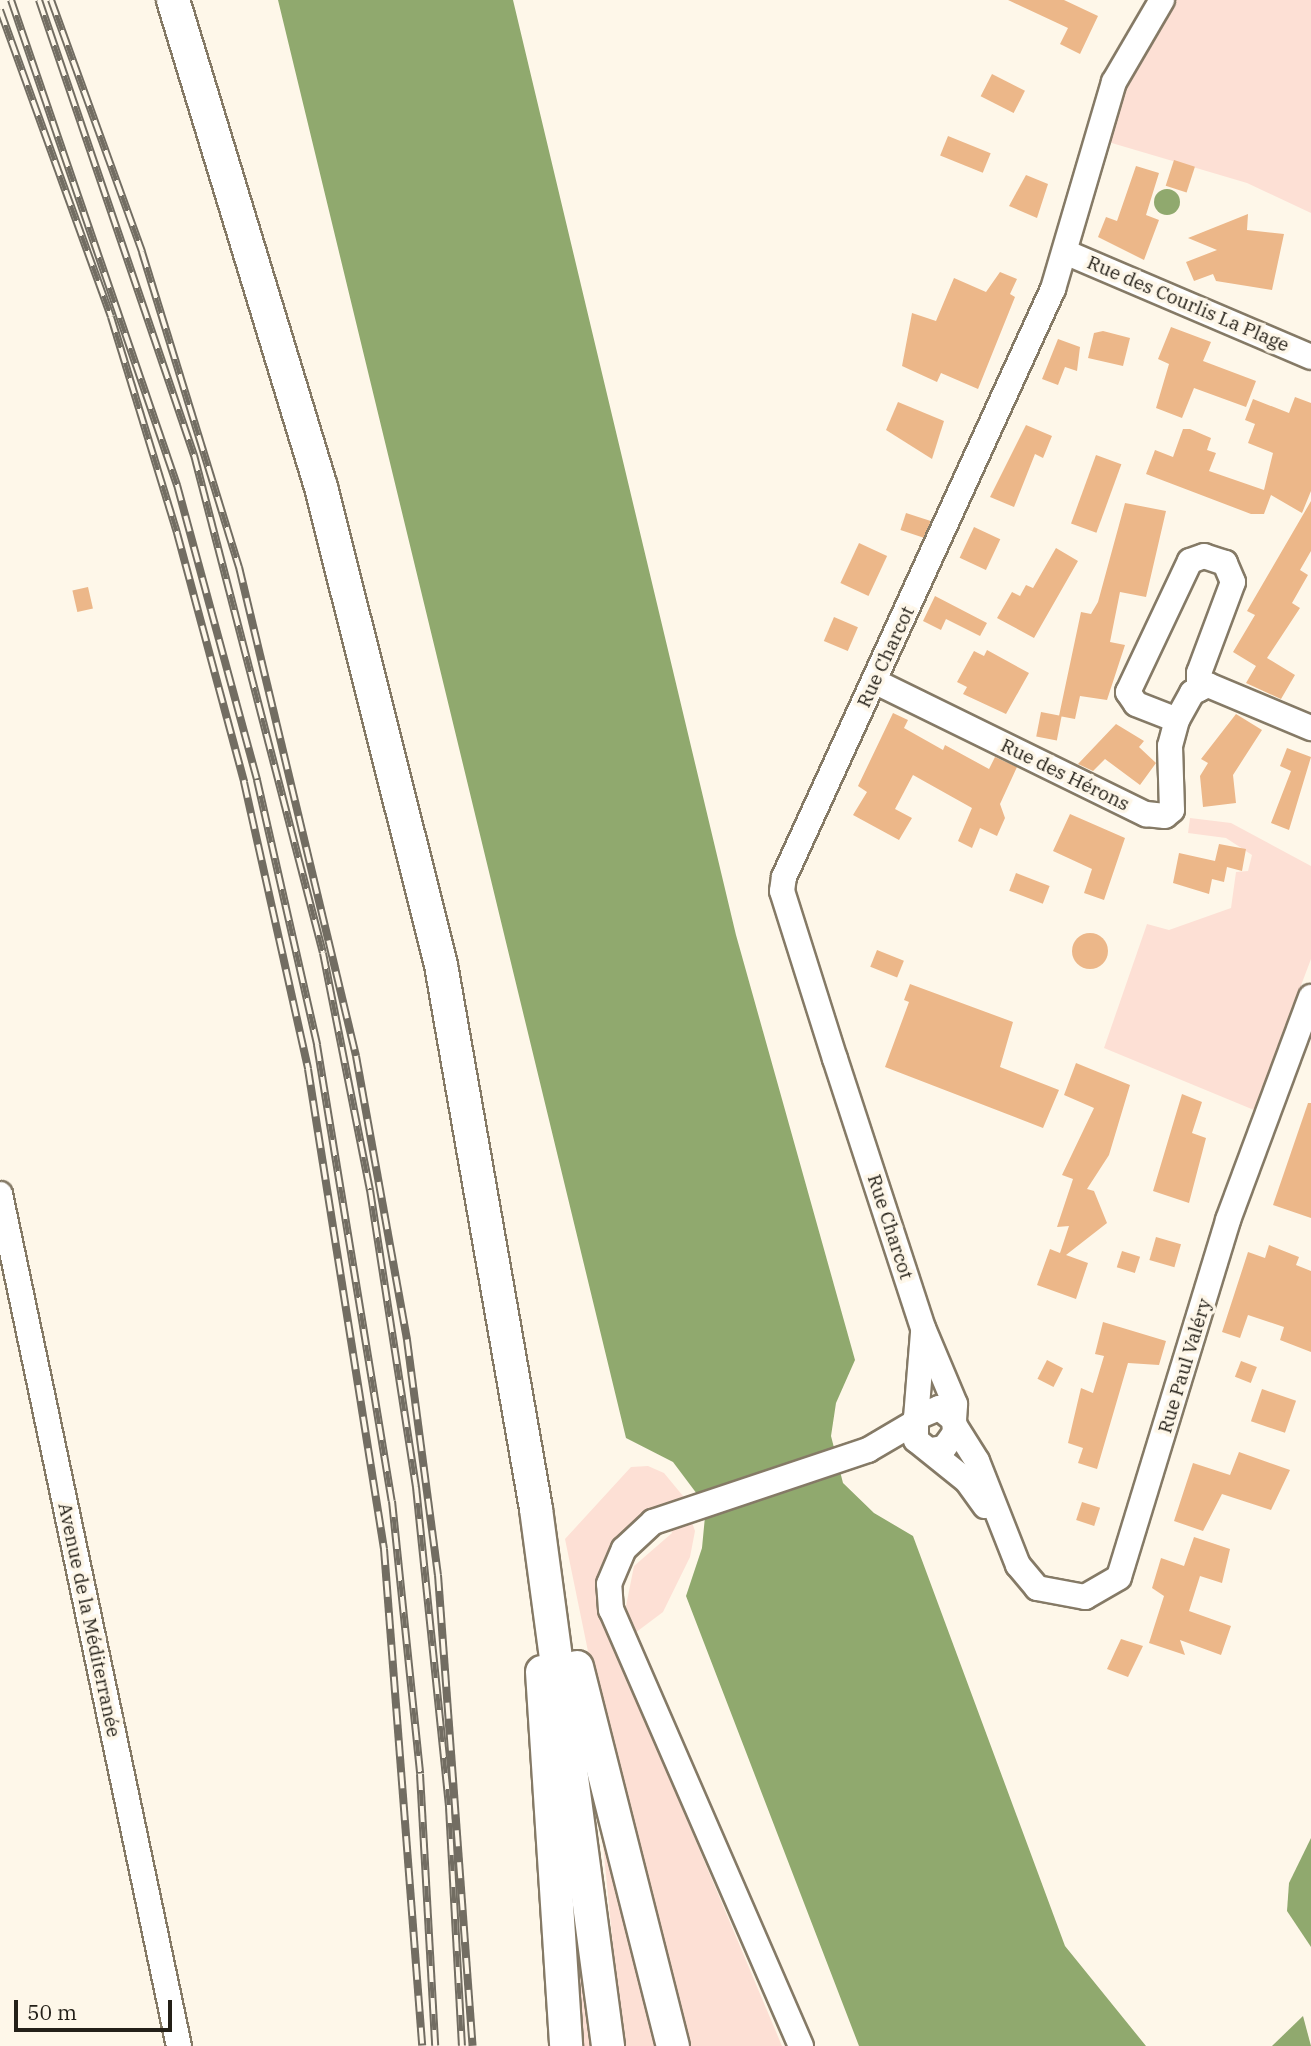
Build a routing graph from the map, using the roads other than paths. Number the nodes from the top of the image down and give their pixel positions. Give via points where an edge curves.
1 (173, 0) edge
2 (1162, 0) edge
3 (1065, 252) junction
4 (1311, 356) edge
5 (876, 682) junction
6 (1199, 689) junction
7 (1177, 720) junction
8 (1311, 728) edge
9 (1311, 997) edge
10 (0, 1194) edge
11 (923, 1328) junction
12 (915, 1420) junction
13 (954, 1423) junction
14 (928, 1449) junction
15 (860, 1452) junction
16 (536, 1509) junction
17 (998, 1520) junction
18 (179, 2046) edge
19 (566, 2046) edge
20 (608, 2046) edge
21 (673, 2046) edge
22 (801, 2046) edge

1 - 16 main road via 321,487 441,965
2 - 3 street, Rue Charcot via 1110,93
3 - 4 street, Rue des Courlis La Plage
3 - 5 street, Rue Charcot
5 - 7 street, Rue des Hérons via 1146,814 1165,816 1172,810 1170,746
5 - 11 street, Rue Charcot via 790,860 782,891
6 - 7 street
6 - 7 street via 1199,673 1233,582 1233,570 1204,556 1190,561 1128,692 1136,704
6 - 8 street via 1222,688
9 - 17 street, Rue Paul Valéry via 1228,1220 1119,1577 1085,1597 1037,1588 1018,1564
10 - 18 street, Avenue de la Méditerranée
11 - 12 street, Rue Charcot
11 - 13 street, Rue Charcot via 955,1404
12 - 13 street via 932,1408
12 - 14 street via 916,1440
12 - 15 street
13 - 14 street via 949,1444
13 - 17 street, Rue Paul Valéry via 977,1461
14 - 15 street
14 - 17 street, Rue Paul Valéry
15 - 22 street via 653,1521 624,1549 609,1584 611,1610
16 - 19 main road via 549,1846
16 - 20 main road
16 - 21 main road

